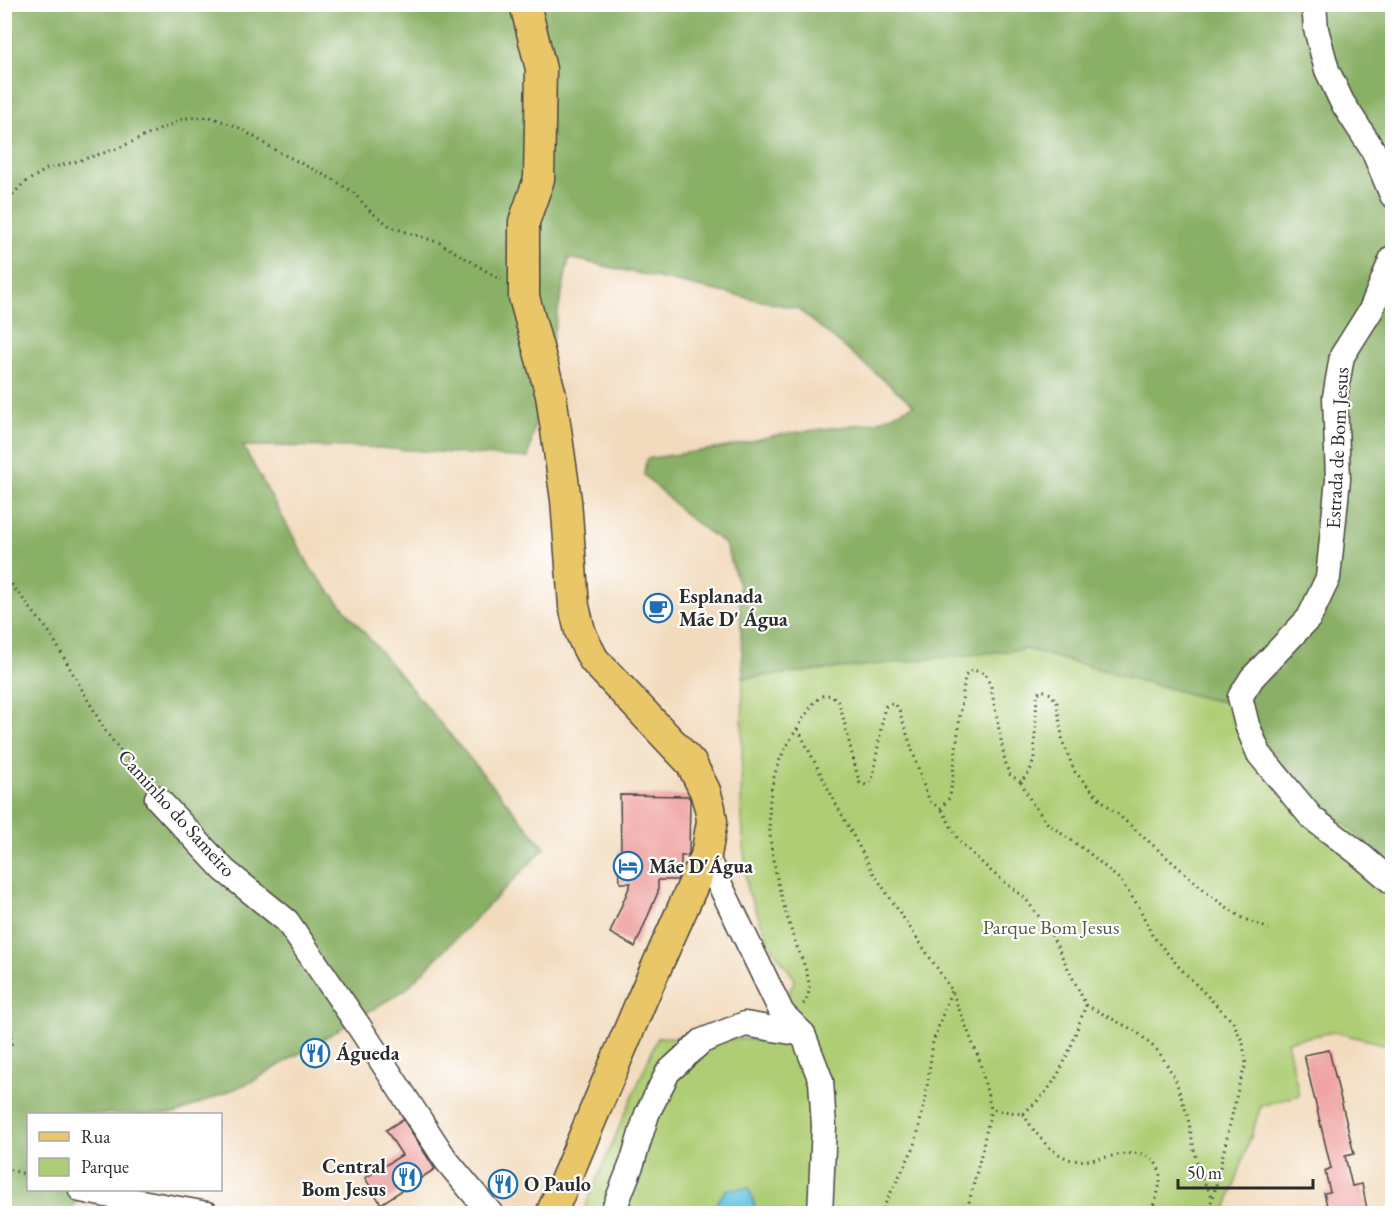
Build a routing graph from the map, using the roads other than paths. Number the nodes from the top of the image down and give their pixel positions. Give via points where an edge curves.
1 (525, 4) edge
2 (1314, 4) edge
3 (1392, 195) edge
4 (1392, 258) edge
5 (158, 798) road end
6 (706, 856) junction
7 (1392, 882) edge
8 (803, 1034) junction
9 (86, 1191) edge
10 (207, 1214) edge
11 (491, 1214) edge
12 (551, 1214) edge
13 (612, 1214) edge
14 (820, 1214) edge

1 - 6 main road via 541,69 539,179 524,222 524,297 551,395 566,500 574,606 580,631 594,660 691,763 710,808 712,821
2 - 3 street via 1327,70 1373,150
4 - 7 street, Estrada de Bom Jesus via 1371,310 1342,356 1335,397 1338,479 1328,578 1309,618 1252,678 1240,697 1259,754 1312,818
5 - 11 street, Caminho do Sameiro via 224,870 287,921 446,1160
6 - 8 street via 783,1013
6 - 12 main road
8 - 13 street via 745,1024 702,1041 668,1072 648,1114
8 - 14 street via 821,1081 824,1126
9 - 10 street

